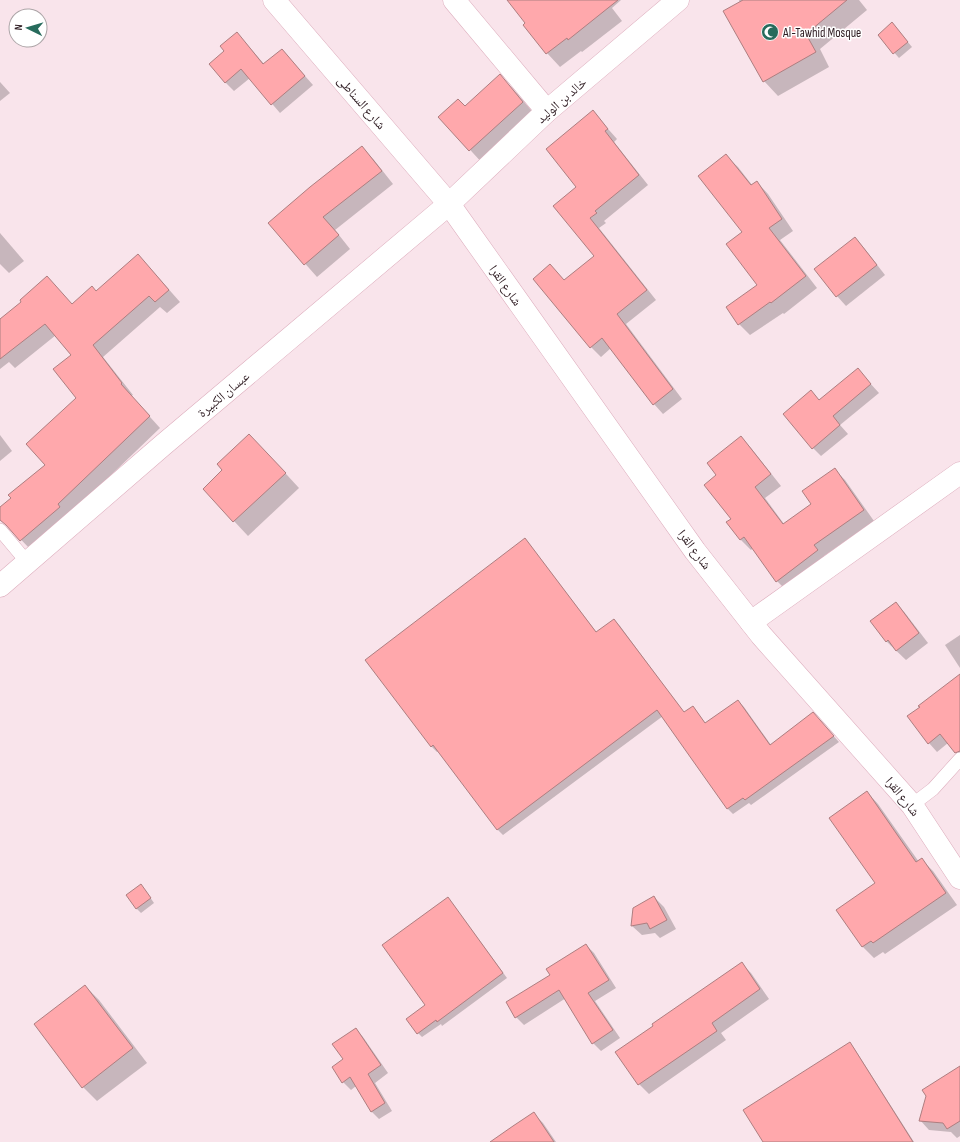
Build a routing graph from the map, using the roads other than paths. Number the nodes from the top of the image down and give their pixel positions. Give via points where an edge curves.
1 (274, 0) edge
2 (454, 0) edge
3 (678, 0) edge
4 (547, 111) junction
5 (449, 204) junction
6 (960, 474) edge
7 (0, 530) edge
8 (27, 562) junction
9 (0, 586) edge
10 (751, 622) junction
11 (960, 759) edge
12 (912, 805) junction
13 (960, 878) edge

1 - 5 street, شارع السناطى
2 - 4 street
3 - 4 street, خالد بن الوليد
4 - 5 street, خالد بن الوليد
5 - 8 street, عبسان الكبيرة
5 - 10 street, شارع القرا via 695,551
6 - 10 street
7 - 8 lane
8 - 9 street, عبسان الكبيرة
10 - 12 street, شارع القرا
11 - 12 lane via 933,789
12 - 13 street, شارع القرا

